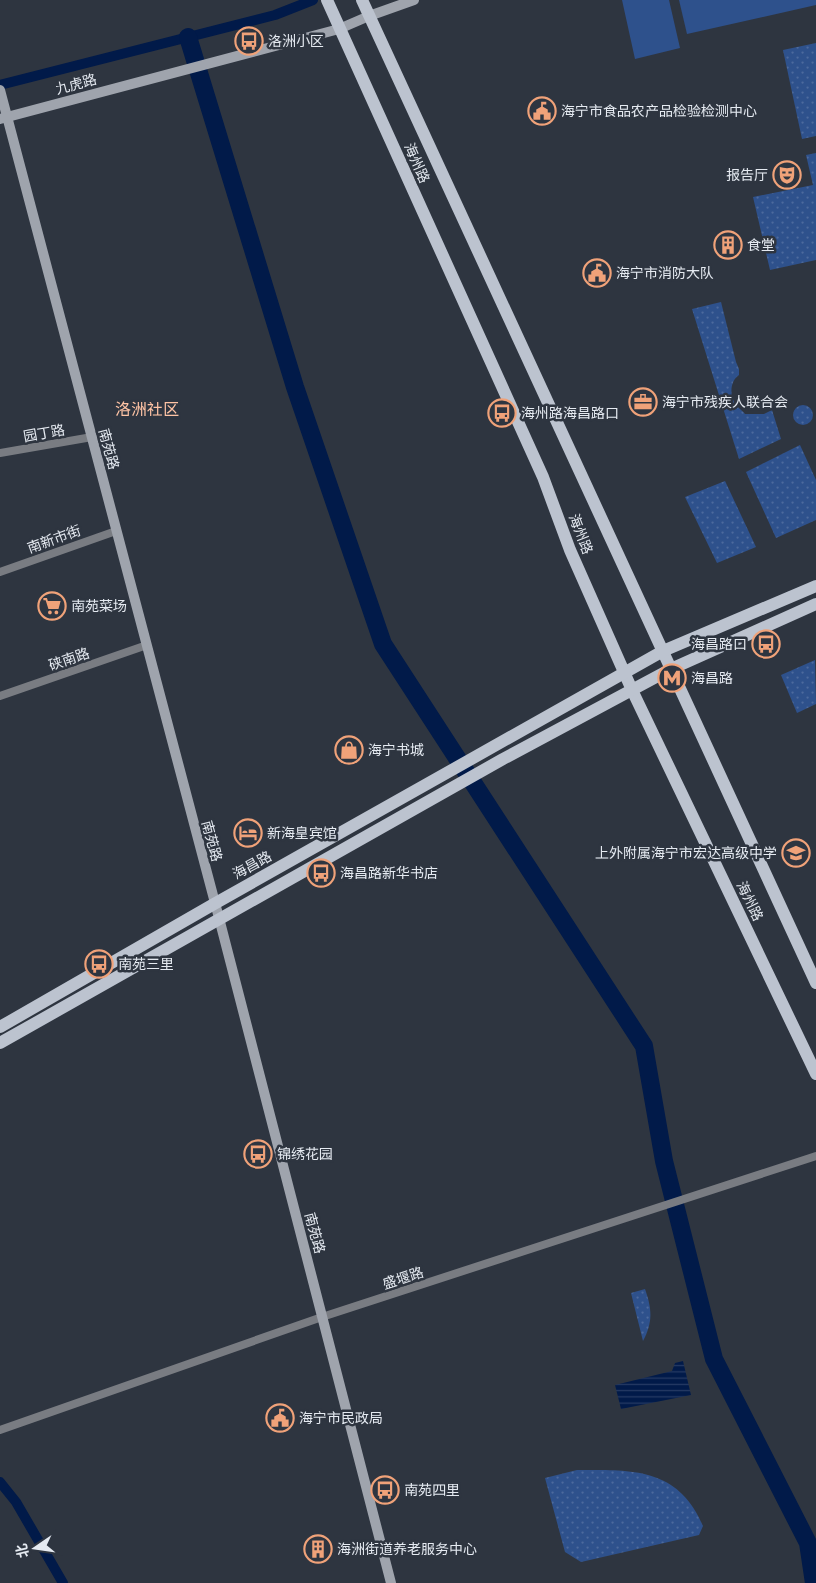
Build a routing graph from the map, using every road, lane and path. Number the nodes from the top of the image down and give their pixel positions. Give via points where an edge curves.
1 (327, 0) edge
2 (414, 0) edge
3 (365, 6) edge
4 (340, 29) junction
5 (0, 90) edge
6 (4, 114) edge
7 (92, 437) junction
8 (0, 453) edge
9 (116, 531) junction
10 (0, 572) edge
11 (816, 586) edge
12 (816, 604) edge
13 (147, 646) junction
14 (663, 651) junction
15 (670, 669) junction
16 (625, 673) junction
17 (632, 690) junction
18 (0, 696) edge
19 (214, 904) junction
20 (219, 918) junction
21 (816, 983) edge
22 (0, 1027) edge
23 (0, 1042) edge
24 (816, 1074) edge
25 (816, 1156) edge
26 (322, 1317) junction
27 (0, 1430) edge
28 (392, 1583) edge

1 - 4 main road, 海州路
2 - 3 street
3 - 4 street, 九虎路
3 - 14 main road, 海州路
4 - 6 street, 九虎路
4 - 16 main road, 海州路 via 544,477 570,550
5 - 6 street, 南苑路
6 - 7 street, 南苑路
7 - 8 street, 园丁路
7 - 9 street, 南苑路
9 - 10 street, 南新市街
9 - 13 street, 南苑路
11 - 14 main road, 海昌路
12 - 15 main road
13 - 18 street, 硖南路
13 - 19 street, 南苑路
14 - 15 main road, 海州路
14 - 16 main road, 海昌路
15 - 17 main road
15 - 21 main road, 海州路
16 - 17 main road, 海州路
16 - 19 main road, 海昌路
17 - 20 main road
17 - 24 main road, 海州路
19 - 20 street, 南苑路
19 - 22 main road, 海昌路
20 - 23 main road
20 - 26 street, 南苑路
25 - 26 street, 盛堰路
26 - 27 street, 盛堰路
26 - 28 street, 南苑路

